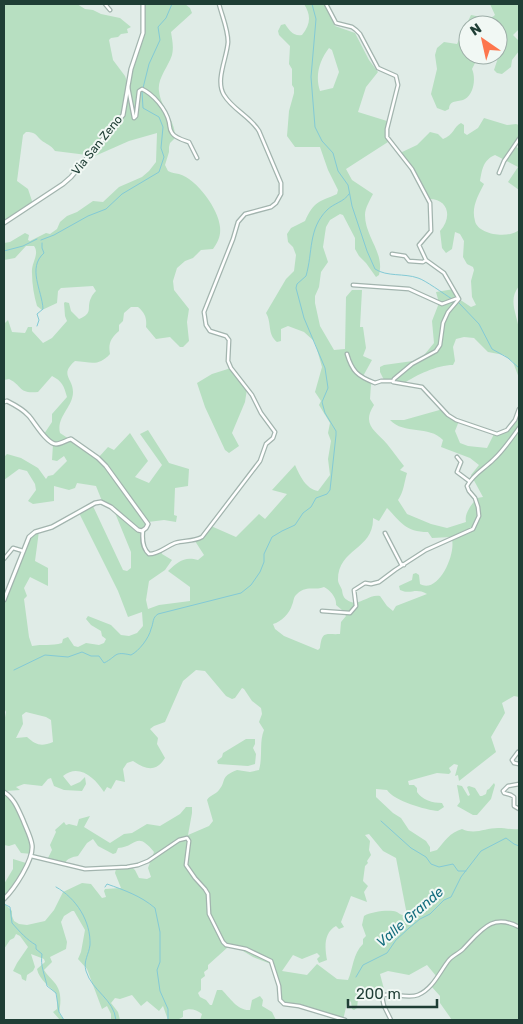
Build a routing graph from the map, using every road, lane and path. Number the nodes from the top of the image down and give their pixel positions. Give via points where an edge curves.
1 (105, 4) edge
2 (143, 4) edge
3 (219, 4) edge
4 (326, 4) edge
5 (110, 10) dead end
6 (128, 85) junction
7 (519, 139) edge
8 (197, 158) dead end
9 (499, 173) dead end
10 (4, 223) edge
11 (392, 254) dead end
12 (426, 260) junction
13 (353, 285) dead end
14 (458, 298) junction
15 (347, 354) dead end
16 (393, 381) junction
17 (4, 402) edge
18 (519, 409) edge
19 (519, 428) edge
20 (457, 457) dead end
21 (469, 481) junction
22 (143, 530) junction
23 (385, 533) dead end
24 (23, 551) junction
25 (4, 559) edge
26 (404, 565) junction
27 (4, 600) edge
28 (322, 611) dead end
29 (518, 752) edge
30 (519, 764) edge
31 (519, 784) edge
32 (4, 792) edge
33 (519, 809) edge
34 (31, 856) junction
35 (4, 899) edge
36 (519, 927) edge
37 (345, 1020) edge
38 (391, 1020) edge

1 - 5 street
2 - 6 street, Via San Zeno via 143,32
3 - 22 street via 228,41 221,90 259,131 281,183 281,194 271,207 245,214 238,222 204,312 210,331 229,340 231,368 275,434 266,444 260,461 202,537 175,543 149,554 145,550
4 - 12 street via 336,23 352,27 360,34 378,68 394,74 398,80 387,137 412,169 430,203 431,231 419,245
6 - 8 street via 134,118 143,89 163,110 170,131 175,137 189,142
6 - 10 street, Via San Zeno via 123,115 71,177
7 - 9 street
11 - 12 street via 405,256 409,261
12 - 14 street via 444,273
13 - 14 street via 409,289 442,304
14 - 16 street via 443,323 436,352 412,364
15 - 16 street via 351,367 364,378 375,383
16 - 18 street via 395,384 422,387 448,415 497,434 507,430
17 - 22 street via 17,406 29,416 53,444 71,439 98,458 146,520 148,524
19 - 21 street via 495,459
20 - 21 street via 461,462 457,472
21 - 26 street via 467,486 478,507 476,525 470,532 440,543
22 - 24 street via 138,530 100,502 52,527 35,532
23 - 26 street
24 - 25 street via 13,548
24 - 27 street
26 - 28 street via 379,582 365,583 356,588 356,606 350,613
29 - 30 street via 512,760
31 - 33 street via 508,786 503,791 514,797 514,806
32 - 34 street via 12,798 21,816 32,845
34 - 35 street via 17,883
34 - 37 street via 85,869 127,867 148,861 187,838 186,864 208,894 211,921 223,942 271,961 280,986 280,1000 284,1004
36 - 38 street via 504,920 495,921 450,958 433,982 418,995 383,995

